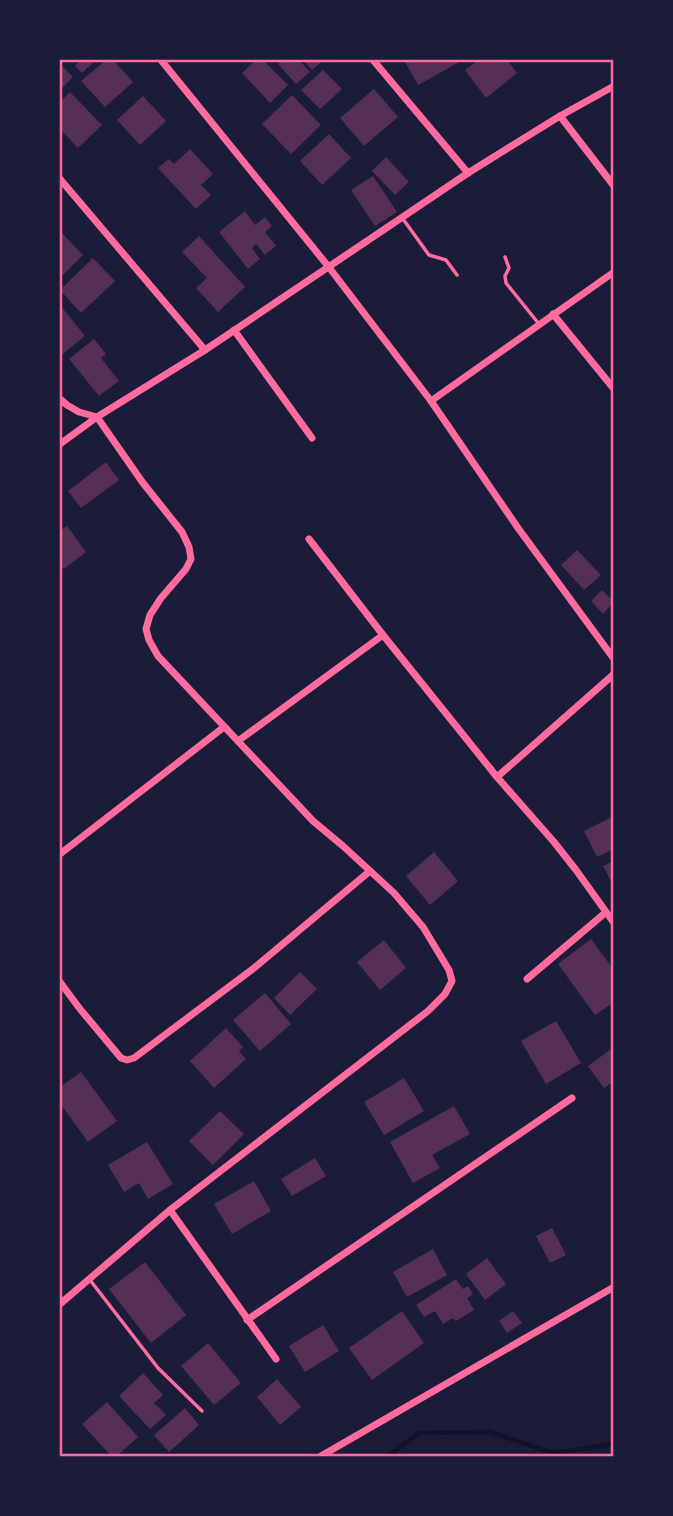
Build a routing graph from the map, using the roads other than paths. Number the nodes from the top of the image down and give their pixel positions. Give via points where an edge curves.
1 (161, 60) edge
2 (373, 60) edge
3 (614, 86) edge
4 (560, 116) junction
5 (468, 173) junction
6 (60, 179) edge
7 (614, 186) edge
8 (402, 217) junction
9 (505, 257) dead end
10 (328, 266) junction
11 (614, 272) edge
12 (457, 275) dead end
13 (553, 314) junction
14 (540, 324) junction
15 (234, 330) junction
16 (205, 350) junction
17 (614, 389) edge
18 (60, 399) edge
19 (431, 401) junction
20 (97, 417) junction
21 (312, 438) dead end
22 (60, 444) edge
23 (309, 539) dead end
24 (383, 635) junction
25 (614, 659) edge
26 (614, 674) edge
27 (225, 727) junction
28 (238, 741) junction
29 (497, 777) junction
30 (60, 854) edge
31 (370, 871) junction
32 (605, 913) junction
33 (614, 923) edge
34 (527, 979) dead end
35 (60, 982) edge
36 (572, 1098) dead end
37 (170, 1210) junction
38 (89, 1279) junction
39 (614, 1287) edge
40 (60, 1304) edge
41 (247, 1320) junction
42 (276, 1359) dead end
43 (202, 1411) dead end
44 (321, 1457) edge

1 - 10 street
2 - 5 street
3 - 4 street
4 - 5 street
4 - 7 street
5 - 8 street
6 - 16 street
8 - 10 street
8 - 12 lane via 429,255 446,260
9 - 14 lane via 509,265 506,283
10 - 15 street
10 - 19 street
11 - 13 street
13 - 14 street
13 - 17 street
14 - 19 street
15 - 16 street
15 - 21 street
16 - 20 street
18 - 20 street
19 - 25 street
20 - 22 street
20 - 27 street via 183,532 189,547 191,559 186,569 150,615 149,640
23 - 24 street
24 - 28 street
24 - 29 street
26 - 29 street
27 - 28 street
27 - 30 street
28 - 31 street via 313,821
29 - 32 street via 554,842
31 - 35 street via 254,968 134,1058 121,1058
31 - 37 street via 394,893 440,953 452,981 445,994
32 - 33 street
32 - 34 street
36 - 41 street
37 - 38 street
37 - 41 street
38 - 40 street
38 - 43 lane via 158,1368
39 - 44 street
41 - 42 street

